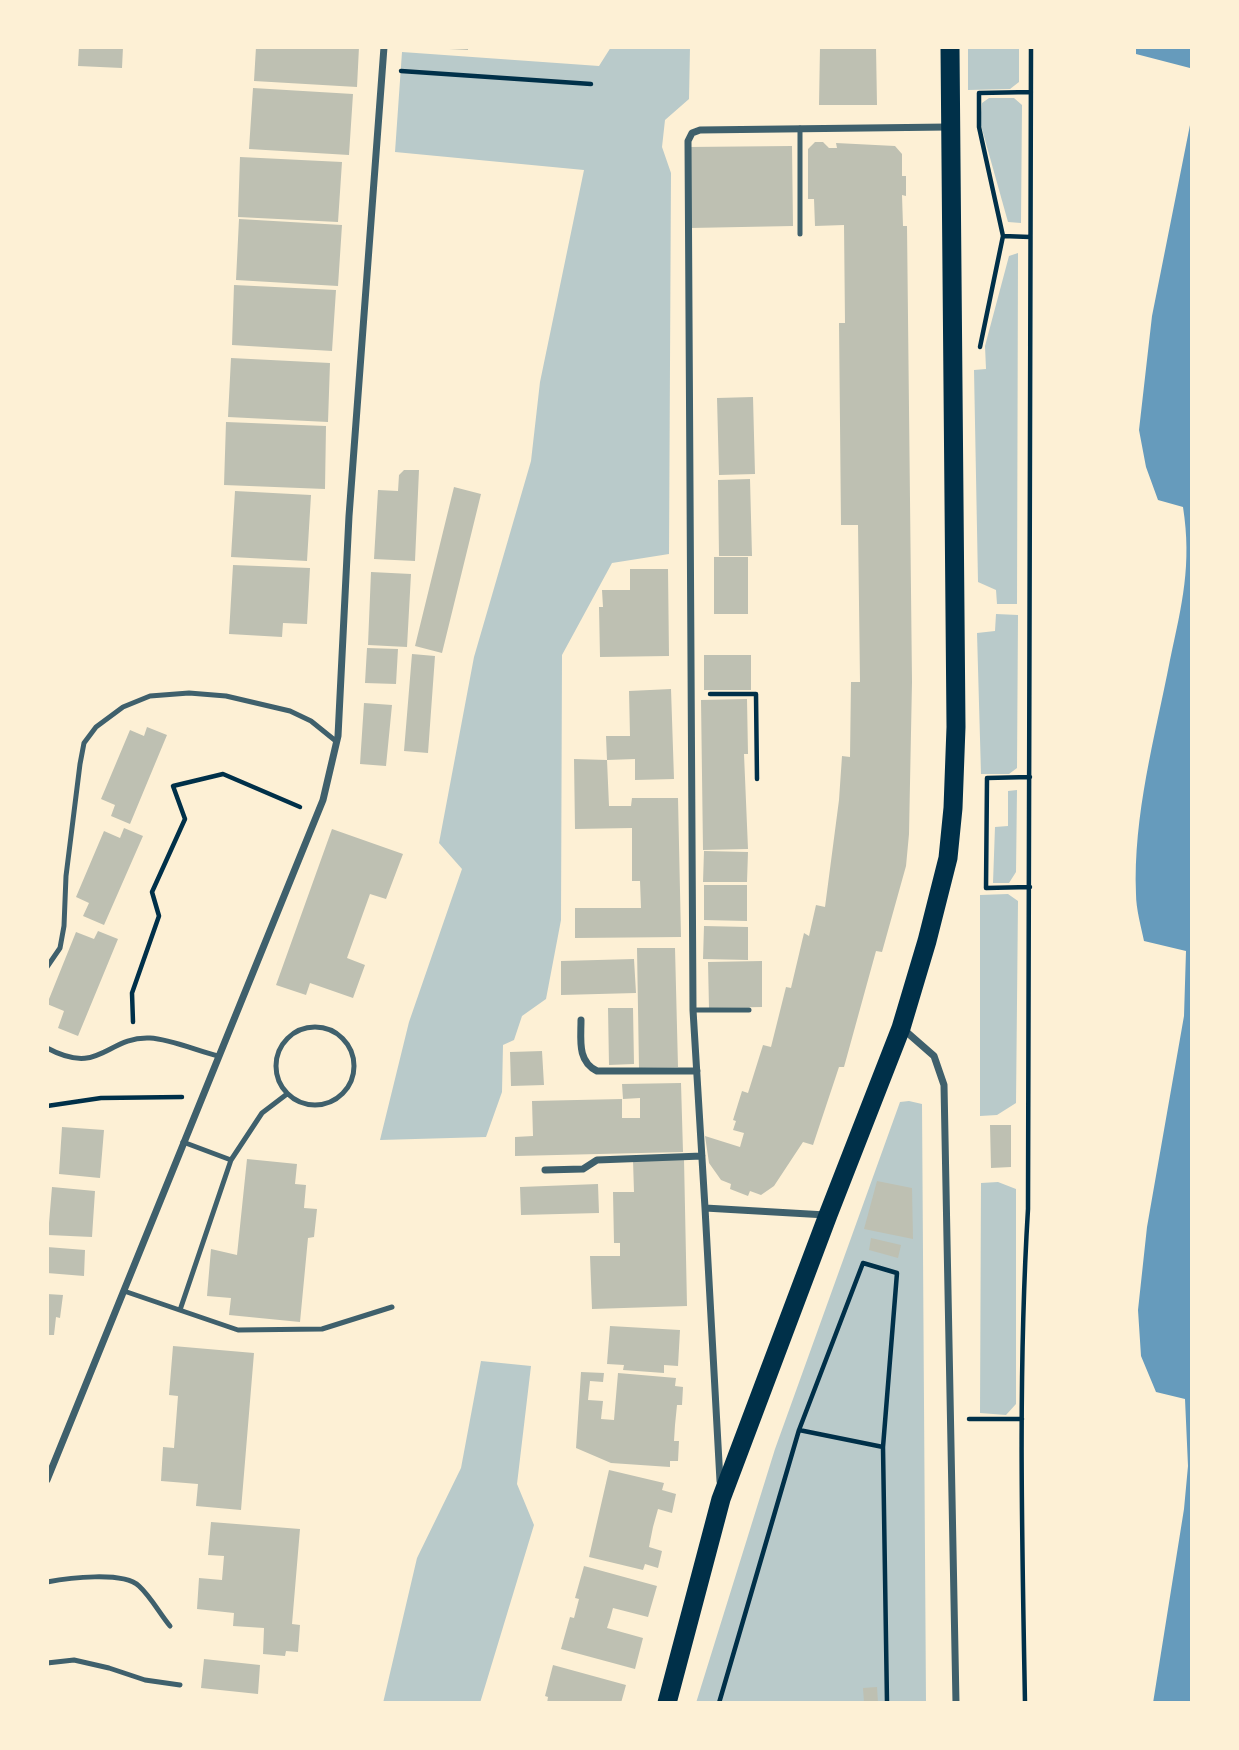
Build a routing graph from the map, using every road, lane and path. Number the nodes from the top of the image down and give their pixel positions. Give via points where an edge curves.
1 (384, 47) edge
2 (950, 47) edge
3 (1031, 47) edge
4 (382, 70) junction
5 (591, 84) dead end
6 (1031, 92) junction
7 (952, 127) junction
8 (800, 128) junction
9 (800, 234) dead end
10 (1003, 236) junction
11 (1030, 237) junction
12 (980, 347) dead end
13 (691, 694) junction
14 (337, 742) junction
15 (1030, 777) junction
16 (757, 779) dead end
17 (317, 815) junction
18 (1030, 887) junction
19 (47, 967) edge
20 (693, 1010) junction
21 (749, 1010) dead end
22 (581, 1020) dead end
23 (901, 1028) junction
24 (133, 1040) junction
25 (47, 1048) edge
26 (218, 1056) junction
27 (697, 1071) junction
28 (287, 1094) junction
29 (201, 1097) junction
30 (47, 1107) edge
31 (183, 1142) junction
32 (702, 1156) junction
33 (231, 1160) junction
34 (545, 1170) dead end
35 (705, 1209) junction
36 (828, 1215) junction
37 (124, 1291) junction
38 (392, 1307) dead end
39 (180, 1310) junction
40 (978, 1419) dead end
41 (1022, 1419) junction
42 (799, 1430) junction
43 (883, 1447) junction
44 (47, 1480) edge
45 (721, 1499) junction
46 (47, 1582) edge
47 (170, 1626) dead end
48 (47, 1663) edge
49 (180, 1685) dead end
50 (667, 1703) edge
51 (719, 1703) edge
52 (887, 1703) edge
53 (956, 1703) edge
54 (1025, 1703) edge

1 - 4 street
2 - 7 highway
3 - 6 path
4 - 5 path
4 - 14 street
6 - 10 path via 979,93 979,127
6 - 11 path
7 - 8 street
7 - 23 highway via 953,808 948,858
8 - 9 lane
8 - 13 street via 700,130 692,132 688,141
10 - 11 path
10 - 12 path
11 - 15 path
13 - 16 path via 756,694
13 - 20 street
14 - 17 street
14 - 19 lane via 290,712 189,692 150,696 123,707 96,727 84,743 80,764 60,948
15 - 18 path
15 - 18 path via 988,778 986,888
17 - 24 path via 223,774 173,786 185,818 152,892 159,916 132,993
17 - 26 street
18 - 41 path
20 - 21 lane
20 - 27 street
22 - 27 street via 582,1054 597,1072
23 - 36 highway
23 - 53 street via 934,1056 944,1085
24 - 25 lane via 90,1058 73,1059
24 - 26 lane via 151,1038
26 - 29 street
27 - 32 street
28 - 28 lane via 276,1070 281,1045 302,1028 328,1028 340,1034 354,1056 355,1069 345,1092 323,1105 298,1102
28 - 33 lane via 262,1113
29 - 30 path via 101,1098
29 - 31 street
31 - 33 lane
31 - 37 street
32 - 34 street via 597,1160 583,1169
32 - 35 street
33 - 39 lane
35 - 36 street
35 - 45 street
36 - 45 highway
37 - 39 lane
37 - 44 street
38 - 39 lane via 322,1329 238,1330
40 - 41 path
41 - 54 path
42 - 43 path
42 - 43 path via 863,1264 897,1273
42 - 51 path
43 - 52 path
45 - 50 highway
46 - 47 lane via 79,1577 138,1584
48 - 49 lane via 74,1660 145,1681

